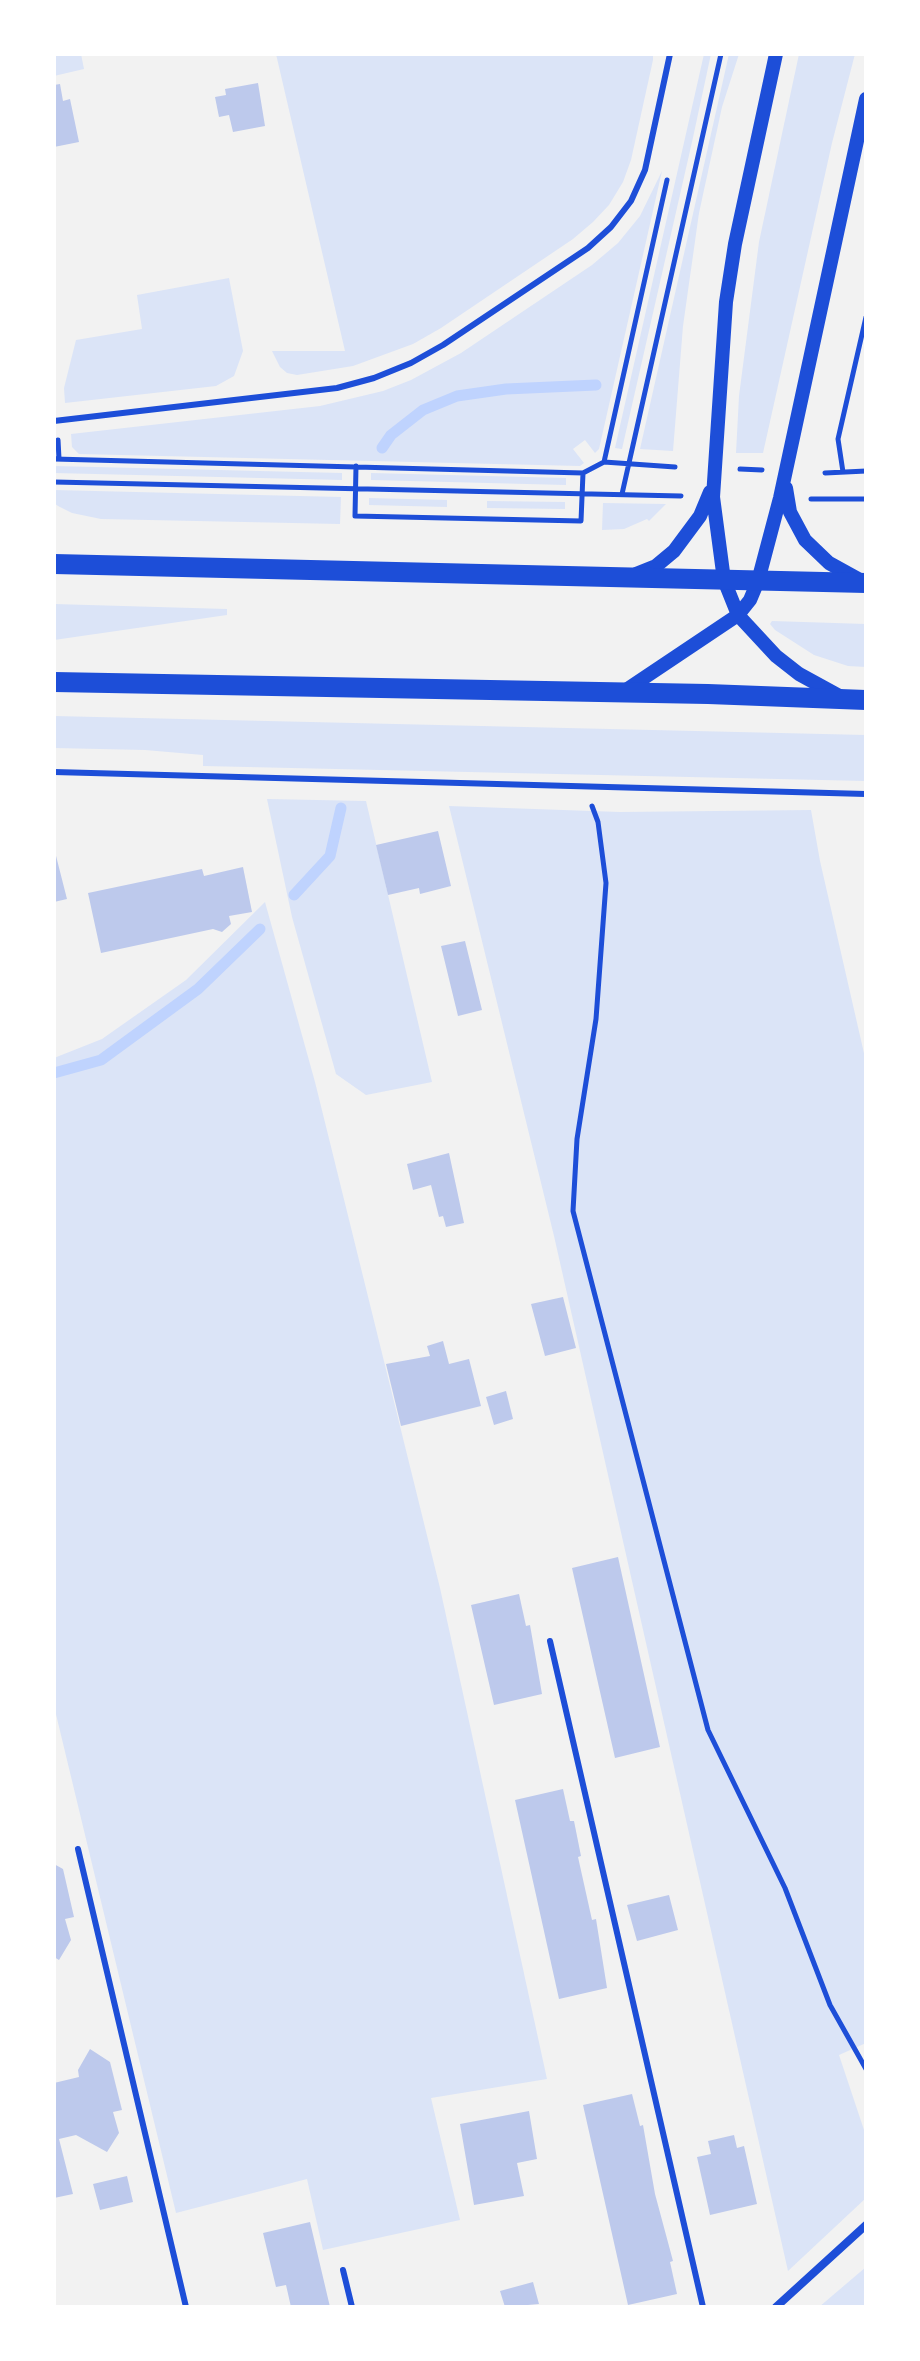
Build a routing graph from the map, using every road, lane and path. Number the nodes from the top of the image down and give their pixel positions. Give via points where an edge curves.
1 (670, 54) edge
2 (721, 54) edge
3 (776, 54) edge
4 (866, 99) edge
5 (669, 175) dead end
6 (866, 317) edge
7 (54, 421) edge
8 (58, 435) dead end
9 (57, 459) edge
10 (604, 462) junction
11 (629, 464) junction
12 (356, 466) junction
13 (675, 467) dead end
14 (715, 468) junction
15 (731, 468) dead end
16 (763, 470) dead end
17 (786, 471) junction
18 (866, 471) edge
19 (843, 472) junction
20 (583, 473) junction
21 (825, 473) dead end
22 (54, 482) edge
23 (356, 490) junction
24 (582, 494) junction
25 (621, 494) junction
26 (670, 496) dead end
27 (835, 499) dead end
28 (866, 499) edge
29 (54, 564) edge
30 (616, 577) junction
31 (724, 580) junction
32 (758, 581) junction
33 (866, 582) edge
34 (738, 615) junction
35 (54, 682) edge
36 (623, 692) junction
37 (856, 700) edge
38 (54, 772) edge
39 (584, 786) junction
40 (866, 794) edge
41 (550, 1641) dead end
42 (78, 1849) dead end
43 (866, 2069) edge
44 (866, 2225) edge
45 (343, 2270) dead end
46 (186, 2307) edge
47 (352, 2307) edge
48 (703, 2307) edge
49 (776, 2307) edge

1 - 7 lane via 645,170 611,227 443,345 411,363 337,388
2 - 11 path
3 - 14 street via 726,302
4 - 17 street
5 - 10 path
6 - 19 path via 838,439
8 - 9 path
9 - 12 path
10 - 11 path
10 - 20 path
11 - 13 path
11 - 25 path
12 - 20 path
12 - 23 path
14 - 30 street via 700,516 674,551 656,566
14 - 31 street via 713,497
15 - 16 path
17 - 32 street
17 - 33 street via 786,498 805,540 843,573
18 - 19 path
19 - 21 path
20 - 24 path
22 - 23 path
23 - 24 path
23 - 24 path via 355,516 581,521
24 - 25 path
25 - 26 path
27 - 28 path
29 - 30 main road
30 - 31 main road
31 - 32 main road
31 - 34 street
32 - 33 main road
32 - 34 street
34 - 36 street
34 - 37 street via 799,674
35 - 36 main road
36 - 37 main road
38 - 39 lane
39 - 40 lane
39 - 43 path via 598,822 606,883 573,1211 708,1730 785,1888 830,2005
41 - 48 lane
42 - 46 lane
44 - 49 street
45 - 47 lane

